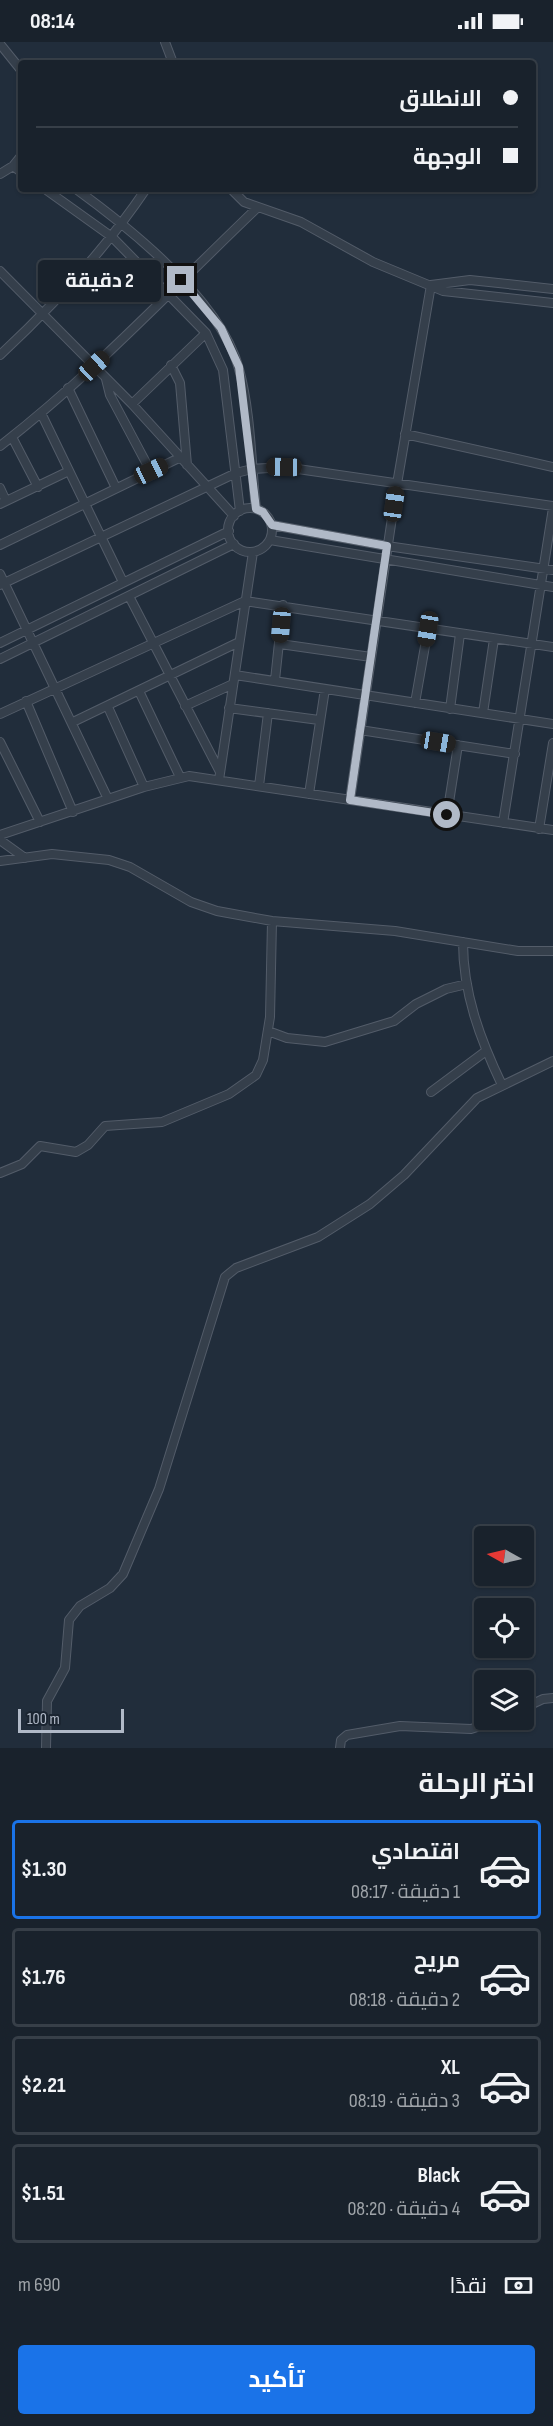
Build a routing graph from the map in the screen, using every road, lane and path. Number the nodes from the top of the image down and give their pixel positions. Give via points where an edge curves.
1 (165, 42) edge
2 (0, 44) edge
3 (172, 60) edge
4 (18, 66) edge
5 (18, 160) edge
6 (13, 166) junction
7 (18, 170) edge
8 (0, 174) edge
9 (49, 192) edge
10 (80, 192) edge
11 (144, 192) edge
12 (234, 192) edge
13 (257, 208) junction
14 (123, 223) junction
15 (112, 237) junction
16 (0, 271) edge
17 (181, 280) junction
18 (431, 285) junction
19 (553, 289) edge
20 (168, 297) junction
21 (553, 303) edge
22 (44, 314) junction
23 (206, 333) junction
24 (0, 355) edge
25 (171, 365) junction
26 (94, 366) junction
27 (106, 379) junction
28 (68, 388) junction
29 (132, 404) junction
30 (41, 413) junction
31 (405, 435) junction
32 (12, 437) junction
33 (0, 446) edge
34 (181, 458) junction
35 (187, 465) junction
36 (553, 467) edge
37 (252, 469) junction
38 (69, 471) junction
39 (151, 471) junction
40 (236, 473) junction
41 (397, 484) junction
42 (38, 486) junction
43 (0, 488) edge
44 (116, 488) junction
45 (209, 488) junction
46 (3, 502) edge
47 (86, 502) junction
48 (553, 507) edge
49 (256, 509) junction
50 (237, 514) junction
51 (272, 525) junction
52 (229, 531) junction
53 (100, 537) junction
54 (270, 540) junction
55 (234, 544) junction
56 (0, 545) edge
57 (387, 546) junction
58 (253, 552) junction
59 (385, 560) junction
60 (543, 568) junction
61 (553, 570) edge
62 (0, 574) edge
63 (123, 582) junction
64 (2, 584) edge
65 (541, 585) junction
66 (553, 587) edge
67 (130, 598) junction
68 (245, 600) junction
69 (283, 606) junction
70 (376, 621) junction
71 (28, 629) junction
72 (428, 629) junction
73 (460, 634) junction
74 (494, 639) junction
75 (0, 642) edge
76 (239, 642) junction
77 (34, 643) junction
78 (153, 643) junction
79 (280, 644) junction
80 (532, 644) junction
81 (553, 647) edge
82 (371, 657) junction
83 (0, 660) edge
84 (171, 675) junction
85 (235, 675) junction
86 (275, 680) junction
87 (233, 684) junction
88 (56, 687) junction
89 (325, 689) junction
90 (139, 691) junction
91 (365, 694) junction
92 (26, 701) junction
93 (416, 703) junction
94 (185, 706) junction
95 (108, 707) junction
96 (229, 708) junction
97 (450, 709) junction
98 (268, 713) junction
99 (483, 713) junction
100 (0, 714) edge
101 (520, 719) junction
102 (319, 720) junction
103 (73, 722) junction
104 (553, 724) edge
105 (360, 730) junction
106 (0, 742) edge
107 (553, 743) edge
108 (458, 746) junction
109 (515, 754) junction
110 (3, 756) edge
111 (552, 759) edge
112 (220, 776) junction
113 (180, 777) junction
114 (259, 786) junction
115 (144, 787) junction
116 (309, 794) junction
117 (108, 799) junction
118 (350, 800) junction
119 (73, 812) junction
120 (447, 815) junction
121 (40, 822) junction
122 (503, 823) junction
123 (539, 829) junction
124 (553, 830) edge
125 (0, 835) edge
126 (0, 840) edge
127 (25, 858) junction
128 (0, 861) edge
129 (272, 921) junction
130 (464, 942) junction
131 (553, 951) edge
132 (467, 984) junction
133 (268, 1031) junction
134 (486, 1051) junction
135 (553, 1061) edge
136 (502, 1084) junction
137 (431, 1092) dead end
138 (0, 1173) edge
139 (553, 1698) edge
140 (534, 1703) edge
141 (474, 1728) edge
142 (46, 1748) edge
143 (340, 1748) edge

1 - 3 street
2 - 4 street
5 - 6 street
6 - 7 street
6 - 8 street
9 - 15 street
10 - 14 street
11 - 14 street
12 - 13 street
13 - 17 street
13 - 18 street via 301,222 374,262
14 - 15 street
14 - 17 street
15 - 20 street
15 - 22 street
16 - 22 street
17 - 20 street
17 - 37 street via 221,328 234,353 243,384
18 - 19 street via 470,280
18 - 21 street via 453,293
18 - 31 street
20 - 23 street
20 - 26 street
22 - 24 street
22 - 26 street
23 - 25 street
23 - 40 street via 223,369
25 - 29 street
25 - 35 street via 180,383
26 - 27 street
26 - 28 street
27 - 29 street
27 - 39 street via 110,395
28 - 30 street
28 - 44 street
29 - 34 street
30 - 32 street
30 - 38 street
31 - 36 street
31 - 41 street
32 - 33 street
32 - 42 street
34 - 35 street
34 - 39 street
35 - 45 street
37 - 40 street
37 - 41 street via 284,467
37 - 49 street
38 - 42 street
38 - 47 street
39 - 44 street
40 - 45 street
40 - 50 street
41 - 48 street
41 - 57 street
42 - 46 street
43 - 46 street
44 - 47 street
45 - 50 street
45 - 53 street
47 - 53 street
47 - 56 street
48 - 60 street
49 - 50 street
49 - 51 street
50 - 52 street
51 - 54 street
51 - 57 street
52 - 55 street
52 - 63 street
53 - 63 street
53 - 64 street
54 - 58 street
54 - 59 street
55 - 58 street
55 - 67 street
57 - 59 street
57 - 60 street
58 - 68 street
59 - 65 street
59 - 70 street
60 - 61 street
60 - 65 street
62 - 64 street
63 - 71 street
64 - 71 street
65 - 66 street
65 - 80 street
67 - 77 street
67 - 78 street
68 - 69 street
68 - 76 street
68 - 78 street
69 - 70 street
69 - 79 street
70 - 72 street
70 - 82 street
71 - 75 street
71 - 77 street
72 - 73 street
72 - 93 street
73 - 74 street
73 - 97 street
74 - 80 street
74 - 99 street
76 - 84 street
76 - 85 street
77 - 83 street
77 - 88 street
78 - 84 street
78 - 88 street
79 - 82 street
79 - 86 street
80 - 81 street
80 - 101 street
82 - 91 street
84 - 90 street
84 - 94 street
85 - 86 street
85 - 87 street
86 - 89 street
87 - 94 street
87 - 96 street
88 - 92 street
88 - 103 street
89 - 91 street
89 - 102 street
90 - 95 street
90 - 113 street
91 - 93 street
91 - 105 street
92 - 100 street
92 - 119 street
93 - 97 street
94 - 112 street
95 - 103 street
95 - 115 street
96 - 98 street
96 - 112 street
97 - 99 street
98 - 102 street
98 - 114 street
99 - 101 street
101 - 104 street
101 - 109 street
102 - 116 street
103 - 117 street
105 - 108 street
105 - 118 street
106 - 110 street
107 - 111 street
108 - 109 street
108 - 120 street
109 - 122 street
110 - 121 street
111 - 123 street
112 - 113 street
112 - 114 street
113 - 115 street
114 - 116 street
115 - 117 street
116 - 118 street
117 - 119 street
118 - 120 street
119 - 121 street
120 - 122 street
121 - 125 street
122 - 123 street
123 - 124 street
126 - 127 street
127 - 128 street
127 - 129 street via 52,854 115,861 204,907
129 - 130 street via 395,931
129 - 133 street
130 - 131 street via 518,951
130 - 132 street
132 - 133 street via 446,989 416,1004 394,1021 326,1042 287,1038
132 - 134 street
133 - 138 street via 258,1072 236,1090 156,1124 105,1126 88,1145 75,1152 42,1146 17,1168
134 - 136 street
134 - 137 street
135 - 136 street
136 - 142 street via 468,1106 381,1196 318,1237 236,1268 225,1277 159,1489 123,1574 110,1588 85,1602 69,1620 65,1668 47,1701
139 - 140 street
141 - 143 street via 400,1726 347,1735

